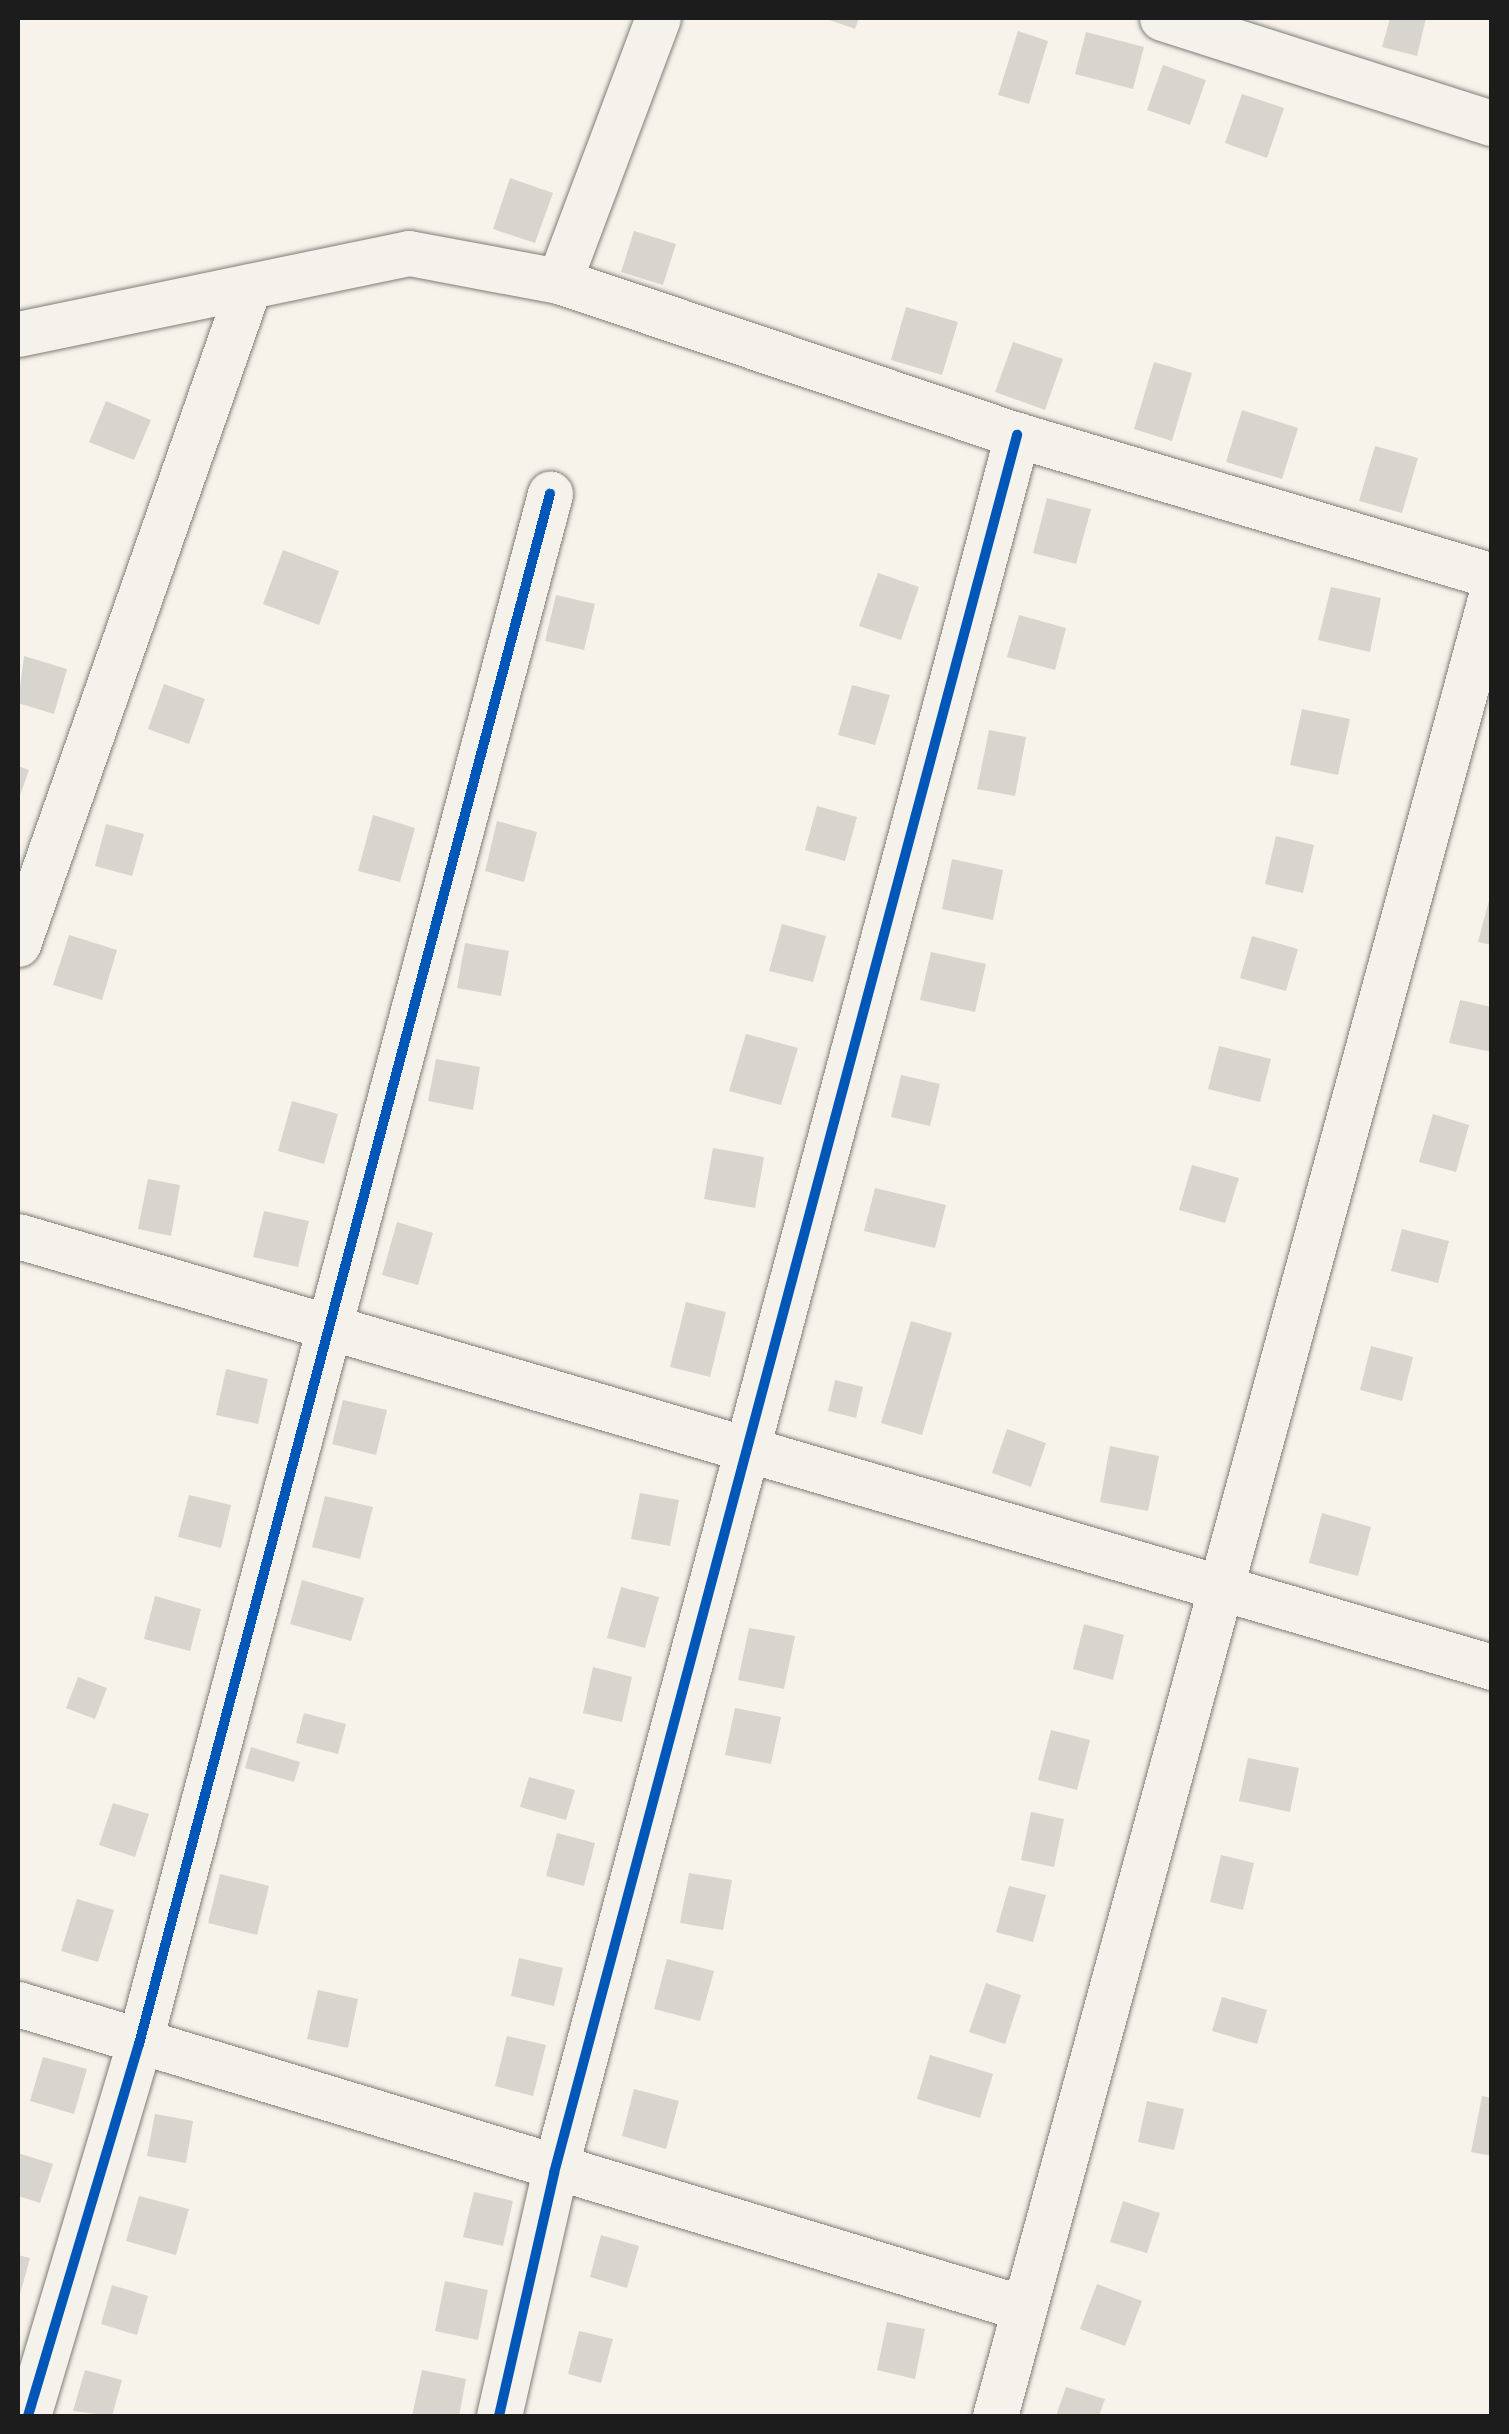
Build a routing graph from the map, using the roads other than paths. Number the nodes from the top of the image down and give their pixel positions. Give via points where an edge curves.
1 (658, 18) edge
2 (1162, 18) edge
3 (1492, 123) edge
4 (559, 281) junction
5 (249, 286) junction
6 (18, 334) edge
7 (1017, 435) junction
8 (550, 494) dead end
9 (1492, 576) edge
10 (1492, 592) edge
11 (18, 944) edge
12 (18, 1236) edge
13 (324, 1325) junction
14 (744, 1450) junction
15 (1222, 1582) junction
16 (1492, 1667) edge
17 (18, 2004) edge
18 (139, 2044) junction
19 (554, 2173) junction
20 (1024, 2308) junction
21 (28, 2416) edge
22 (499, 2416) edge
23 (995, 2416) edge

1 - 4 street
2 - 3 street
4 - 5 street via 408,252
4 - 7 street
5 - 6 street
5 - 11 street
7 - 9 street
7 - 14 street
8 - 13 street
10 - 15 street
12 - 13 street
13 - 14 street
13 - 18 street
14 - 15 street
14 - 19 street
15 - 16 street
15 - 20 street
17 - 18 street
18 - 19 street
18 - 21 street
19 - 20 street
19 - 22 street
20 - 23 street

